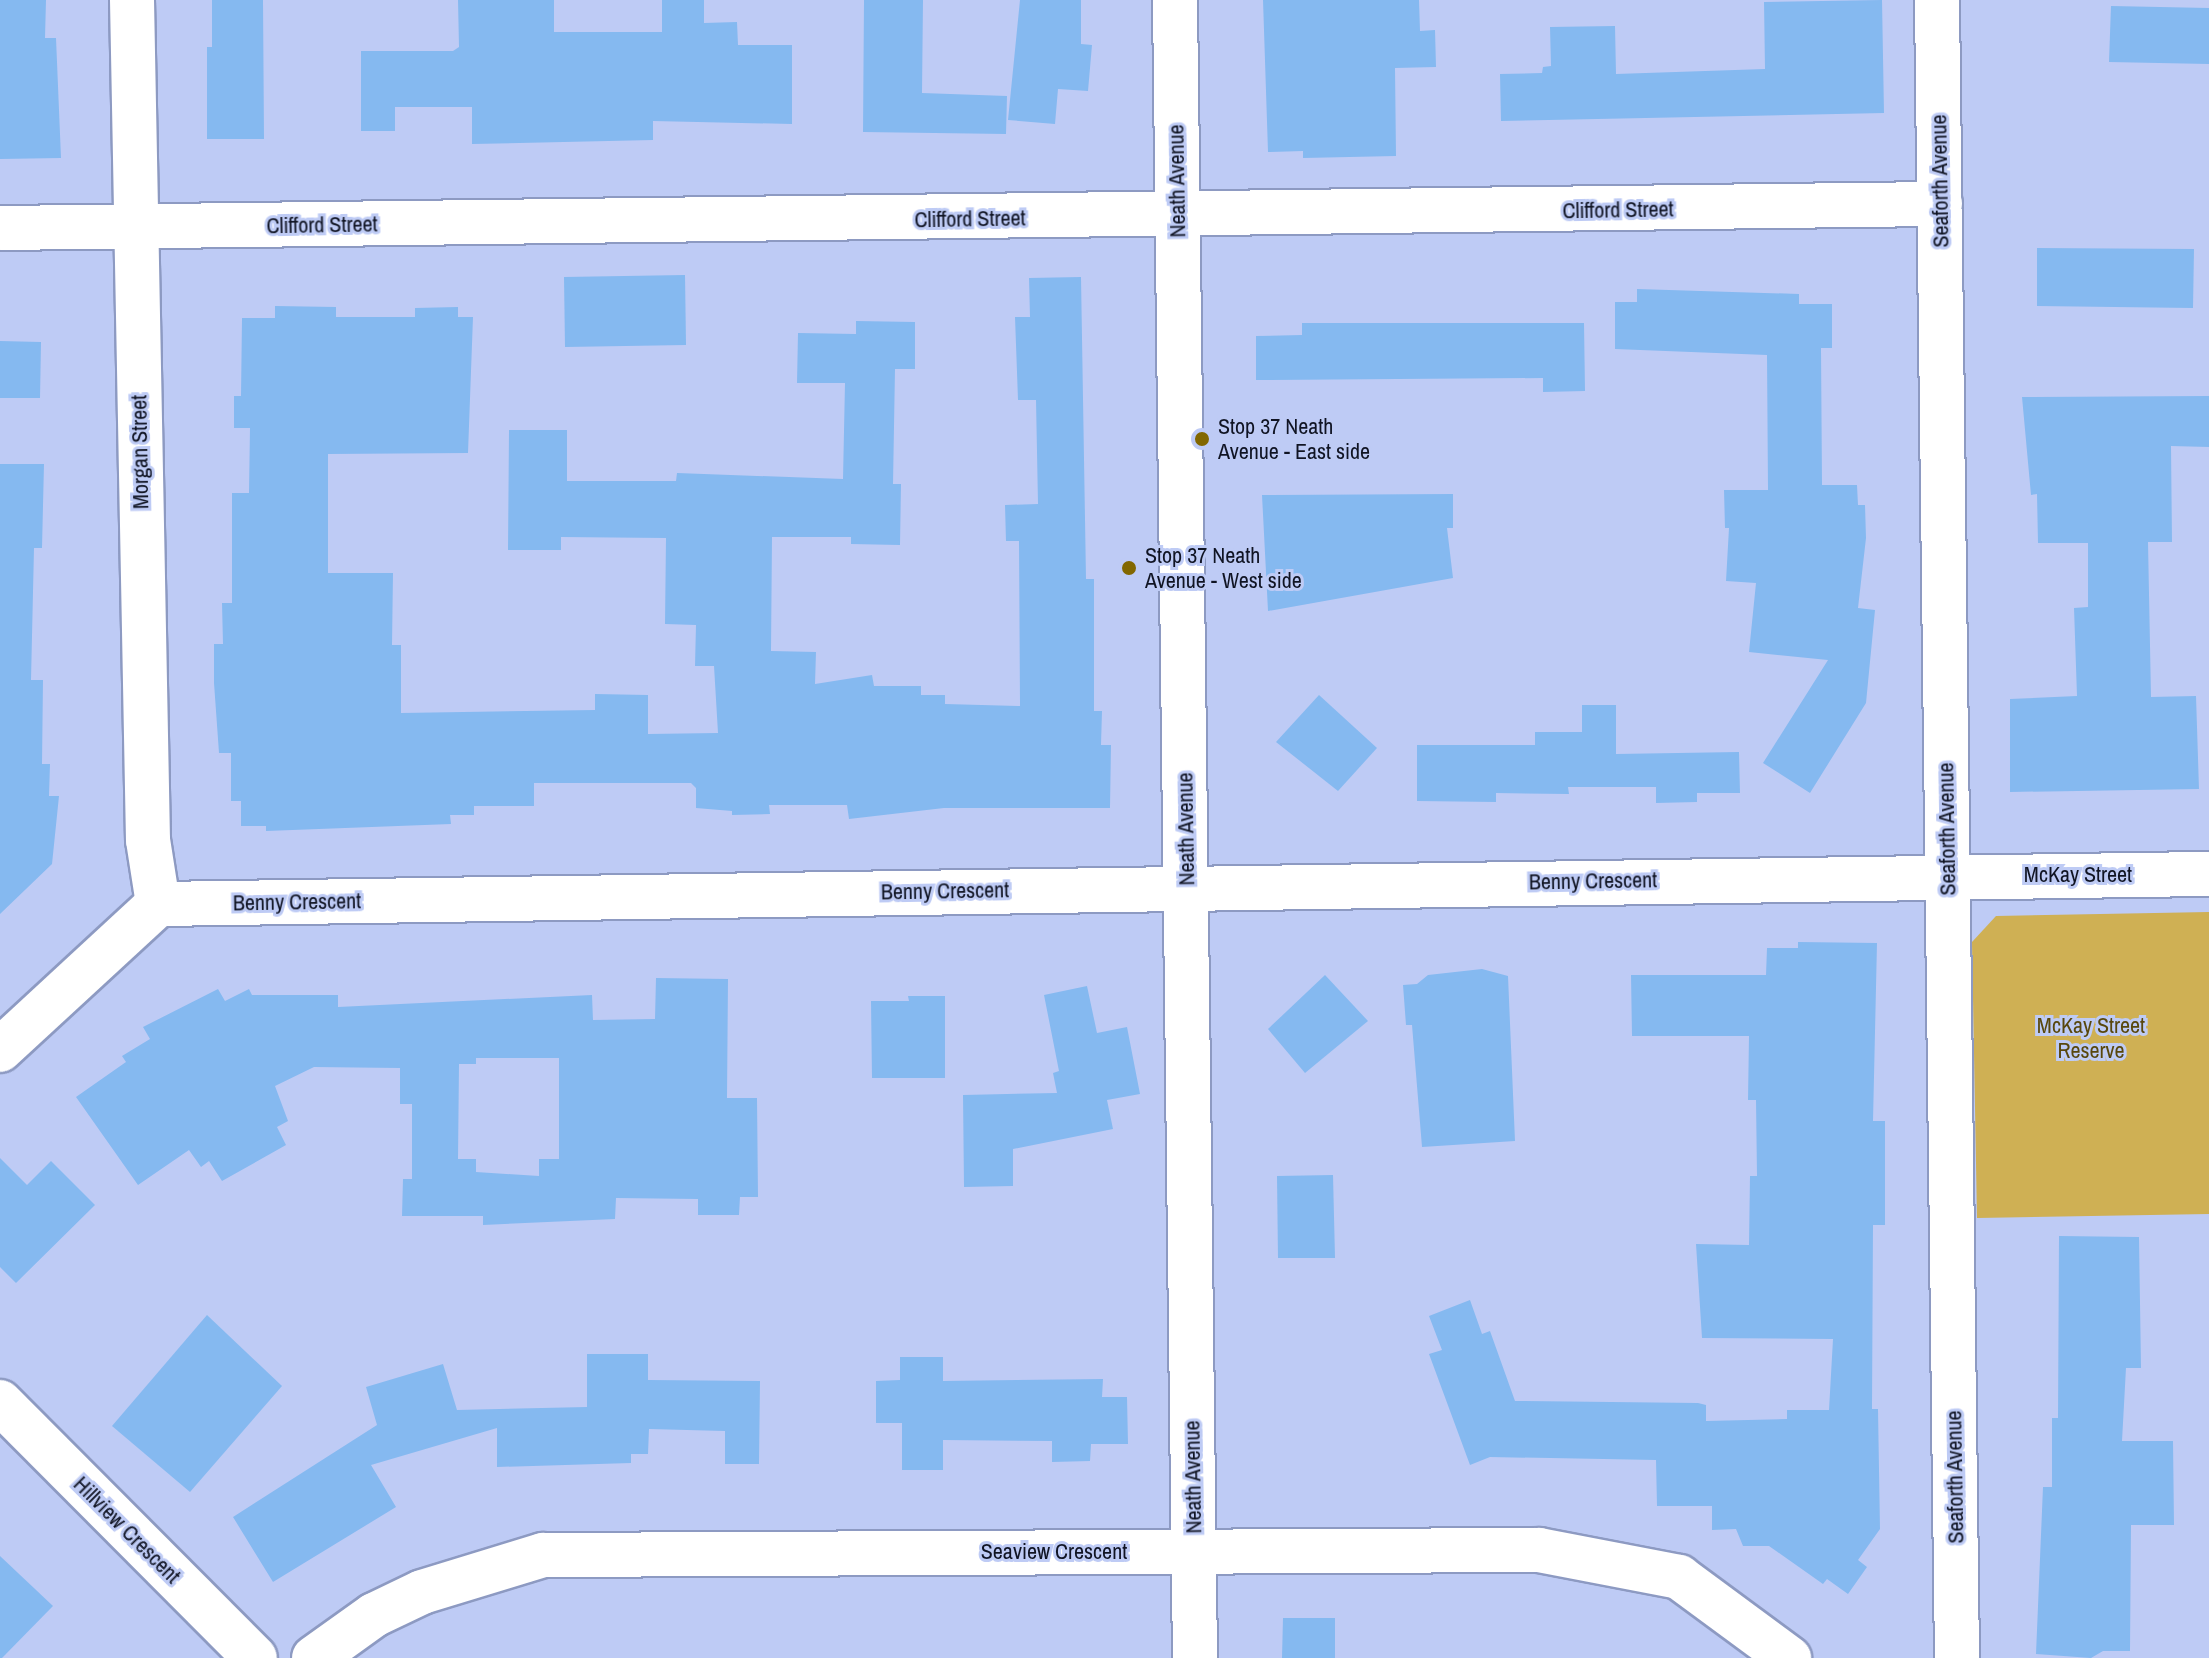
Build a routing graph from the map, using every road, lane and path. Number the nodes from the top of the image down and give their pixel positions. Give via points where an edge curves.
1 (132, 0) edge
2 (1175, 0) edge
3 (1937, 0) edge
4 (1940, 204) junction
5 (1177, 217) junction
6 (135, 227) junction
7 (0, 228) edge
8 (2209, 874) edge
9 (1948, 876) junction
10 (1187, 886) junction
11 (158, 904) junction
12 (0, 1050) edge
13 (0, 1402) edge
14 (1194, 1550) junction
15 (255, 1658) edge
16 (314, 1658) edge
17 (1195, 1658) edge
18 (1789, 1658) edge
19 (1957, 1658) edge

1 - 6 street, Morgan Street
2 - 5 street, Neath Avenue
3 - 4 street, Seaforth Avenue
4 - 5 street, Clifford Street
4 - 9 street, Seaforth Avenue
5 - 6 street, Clifford Street
5 - 10 street, Neath Avenue
6 - 7 street, Clifford Street
6 - 11 street, Morgan Street via 148,840
8 - 9 street, McKay Street
9 - 10 street, Benny Crescent
9 - 19 street, Seaforth Avenue
10 - 11 street, Benny Crescent
10 - 14 street, Neath Avenue
11 - 12 street
13 - 15 street, Hillview Crescent
14 - 16 street, Seaview Crescent via 543,1555 422,1592 374,1615
14 - 17 street, Neath Avenue
14 - 18 street, Seaview Crescent via 1539,1550 1580,1555 1679,1577

